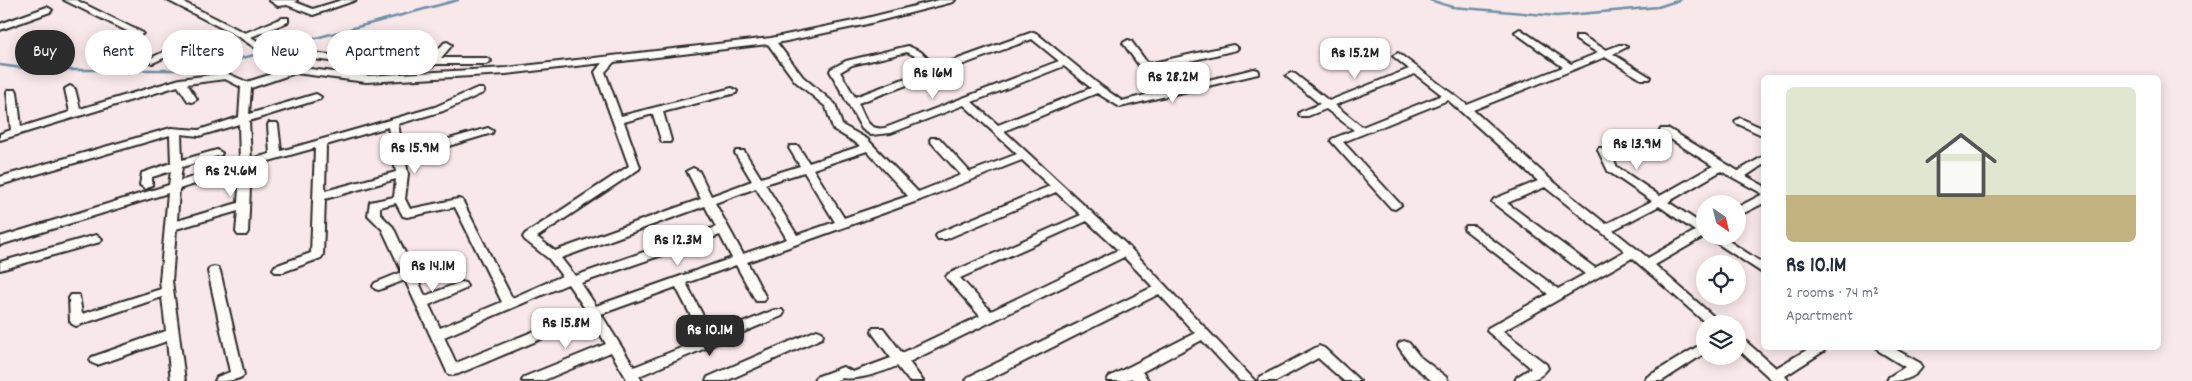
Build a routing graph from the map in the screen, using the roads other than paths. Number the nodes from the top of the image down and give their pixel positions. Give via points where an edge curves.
1 (69, 0) edge
2 (172, 0) edge
3 (274, 0) edge
4 (351, 0) edge
5 (950, 0) edge
6 (290, 1) edge
7 (47, 10) dead end
8 (285, 20) dead end
9 (0, 26) edge
10 (132, 30) edge
11 (1520, 32) dead end
12 (245, 36) junction
13 (1579, 38) dead end
14 (253, 42) edge
15 (771, 42) junction
16 (1128, 43) dead end
17 (447, 44) dead end
18 (1622, 47) dead end
19 (1233, 48) dead end
20 (1606, 54) junction
21 (162, 55) edge
22 (438, 56) edge
23 (1398, 56) dead end
24 (612, 58) junction
25 (152, 60) dead end
26 (438, 61) edge
27 (486, 61) dead end
28 (1066, 62) junction
29 (1146, 68) junction
30 (1571, 68) junction
31 (1416, 70) junction
32 (934, 71) junction
33 (1254, 72) dead end
34 (317, 73) edge
35 (279, 75) edge
36 (422, 76) joint
37 (1291, 76) dead end
38 (1645, 76) dead end
39 (180, 82) junction
40 (246, 86) junction
41 (70, 89) dead end
42 (1098, 89) junction
43 (480, 91) dead end
44 (732, 91) dead end
45 (12, 92) dead end
46 (1164, 93) junction
47 (1450, 96) junction
48 (316, 97) dead end
49 (192, 99) dead end
50 (965, 101) junction
51 (852, 102) junction
52 (1328, 104) junction
53 (657, 110) junction
54 (1466, 110) junction
55 (76, 114) junction
56 (1304, 114) dead end
57 (244, 118) junction
58 (618, 120) junction
59 (392, 121) junction
60 (1740, 121) dead end
61 (273, 125) dead end
62 (175, 130) junction
63 (996, 130) junction
64 (488, 131) dead end
65 (1361, 131) junction
66 (1665, 131) dead end
67 (16, 132) junction
68 (1761, 132) edge
69 (0, 137) edge
70 (666, 140) dead end
71 (935, 140) dead end
72 (320, 143) junction
73 (868, 147) junction
74 (794, 148) dead end
75 (1603, 150) dead end
76 (740, 152) dead end
77 (217, 153) dead end
78 (1024, 155) junction
79 (276, 156) junction
80 (399, 157) junction
81 (1761, 161) edge
82 (246, 164) junction
83 (176, 165) junction
84 (1721, 166) junction
85 (805, 168) junction
86 (693, 171) dead end
87 (402, 174) junction
88 (969, 176) junction
89 (1738, 176) junction
90 (0, 181) edge
91 (758, 182) junction
92 (1546, 182) junction
93 (146, 185) dead end
94 (174, 187) junction
95 (1058, 187) junction
96 (1761, 189) edge
97 (318, 197) junction
98 (916, 197) junction
99 (399, 199) junction
100 (1761, 200) edge
101 (708, 201) junction
102 (1659, 202) junction
103 (244, 205) junction
104 (1394, 205) dead end
105 (1746, 208) edge
106 (1089, 216) junction
107 (842, 224) junction
108 (1696, 226) edge
109 (171, 227) junction
110 (724, 229) junction
111 (1470, 229) dead end
112 (1605, 229) junction
113 (242, 232) dead end
114 (942, 236) dead end
115 (1696, 237) edge
116 (96, 239) dead end
117 (794, 240) junction
118 (0, 242) edge
119 (1726, 245) edge
120 (1126, 251) junction
121 (1633, 252) junction
122 (553, 256) junction
123 (741, 259) junction
124 (442, 261) dead end
125 (1647, 264) junction
126 (0, 266) edge
127 (1761, 268) edge
128 (279, 269) dead end
129 (214, 272) dead end
130 (409, 274) junction
131 (1594, 274) junction
132 (571, 280) junction
133 (679, 281) junction
134 (378, 286) dead end
135 (461, 286) dead end
136 (1161, 288) junction
137 (167, 291) junction
138 (1557, 295) junction
139 (75, 298) dead end
140 (760, 298) dead end
141 (422, 303) junction
142 (509, 304) junction
143 (593, 312) junction
144 (778, 313) dead end
145 (1706, 315) edge
146 (989, 317) junction
147 (878, 332) dead end
148 (172, 334) junction
149 (1203, 334) junction
150 (437, 335) junction
151 (817, 335) dead end
152 (710, 341) junction
153 (614, 346) junction
154 (1404, 346) dead end
155 (1746, 349) edge
156 (1816, 350) edge
157 (1887, 350) edge
158 (1696, 353) edge
159 (97, 360) dead end
160 (900, 360) junction
161 (1137, 376) edge
162 (238, 378) edge
163 (633, 378) edge
164 (1779, 378) edge
165 (178, 381) edge
166 (222, 381) edge
167 (530, 381) edge
168 (713, 381) edge
169 (821, 381) edge
170 (916, 381) edge
171 (973, 381) edge
172 (1114, 381) edge
173 (1248, 381) edge
174 (1265, 381) edge
175 (1353, 381) edge
176 (1441, 381) edge
177 (1522, 381) edge
178 (1652, 381) edge
179 (1894, 381) edge

1 - 10 street
2 - 12 street
3 - 6 street via 281,4
4 - 6 street via 313,12
5 - 15 street
7 - 9 street
8 - 12 street
11 - 30 street
12 - 14 street
13 - 20 street
15 - 24 street
15 - 73 street via 799,79 831,106 837,127
16 - 29 street
17 - 22 street
18 - 20 street
19 - 29 street
20 - 30 street
20 - 38 street
21 - 25 street
23 - 31 street
24 - 36 street via 506,71
24 - 58 street via 600,72
26 - 27 street
28 - 32 street via 1033,34
28 - 42 street
28 - 50 street
29 - 46 street
30 - 54 street
31 - 47 street
31 - 52 street
32 - 51 street
32 - 51 street via 918,54 908,49 849,63 835,71
33 - 46 street
34 - 36 street via 366,79
35 - 40 street
37 - 52 street
39 - 40 street via 226,76
39 - 49 street
39 - 55 street
40 - 57 street
41 - 55 street
42 - 46 street via 1120,104
42 - 63 street
43 - 59 street via 439,109
44 - 53 street
45 - 67 street
47 - 54 street
47 - 65 street
48 - 57 street
50 - 51 street via 875,133 867,129
50 - 63 street
52 - 56 street
52 - 65 street
53 - 58 street
53 - 70 street
54 - 92 street
55 - 67 street
57 - 62 street via 198,132
57 - 82 street
58 - 122 street via 636,167 528,237
59 - 72 street
59 - 80 street
60 - 68 street
61 - 79 street
62 - 83 street
62 - 90 street
63 - 78 street
64 - 80 street
65 - 104 street via 1336,141
66 - 84 street
67 - 69 street
71 - 88 street
72 - 79 street
72 - 97 street
73 - 85 street
73 - 98 street
74 - 85 street
75 - 102 street via 1612,170
76 - 91 street
77 - 83 street
78 - 88 street
78 - 95 street
79 - 82 street
80 - 87 street
81 - 89 street
82 - 94 street
82 - 103 street
83 - 93 street via 146,175
83 - 94 street
84 - 89 street
84 - 102 street
85 - 91 street
85 - 107 street
86 - 101 street
87 - 97 street
87 - 99 street
88 - 98 street
89 - 96 street
91 - 101 street
91 - 117 street
92 - 112 street
92 - 131 street via 1498,202
94 - 109 street
94 - 118 street
95 - 106 street
95 - 114 street
97 - 128 street via 316,255
98 - 107 street
99 - 130 street via 374,205 374,216 387,227
99 - 142 street via 407,212 458,203
100 - 105 street
101 - 110 street
101 - 122 street
102 - 108 street
102 - 112 street
103 - 109 street
103 - 113 street
106 - 120 street
106 - 146 street via 952,276
107 - 117 street
109 - 137 street
110 - 123 street
110 - 132 street
111 - 138 street
112 - 121 street
115 - 125 street
116 - 126 street
117 - 123 street
119 - 127 street
120 - 136 street
120 - 146 street
121 - 125 street
121 - 131 street
122 - 132 street
123 - 133 street
123 - 140 street
124 - 130 street
125 - 145 street
129 - 162 street
130 - 134 street
130 - 141 street
131 - 138 street
132 - 142 street
132 - 143 street
133 - 143 street
133 - 152 street
135 - 141 street
136 - 149 street
136 - 171 street
137 - 139 street via 76,321
137 - 148 street
138 - 177 street via 1493,331 1541,368
141 - 150 street
142 - 150 street
143 - 150 street via 453,370
143 - 153 street
144 - 152 street
146 - 160 street
147 - 160 street
148 - 159 street
148 - 165 street
149 - 161 street
149 - 173 street
151 - 168 street
152 - 163 street
153 - 163 street
153 - 167 street
154 - 176 street via 1415,360
155 - 164 street
156 - 164 street
157 - 179 street via 1915,367
158 - 178 street
160 - 169 street via 852,378 842,372
160 - 170 street
161 - 172 street
162 - 166 street
174 - 175 street via 1319,351

